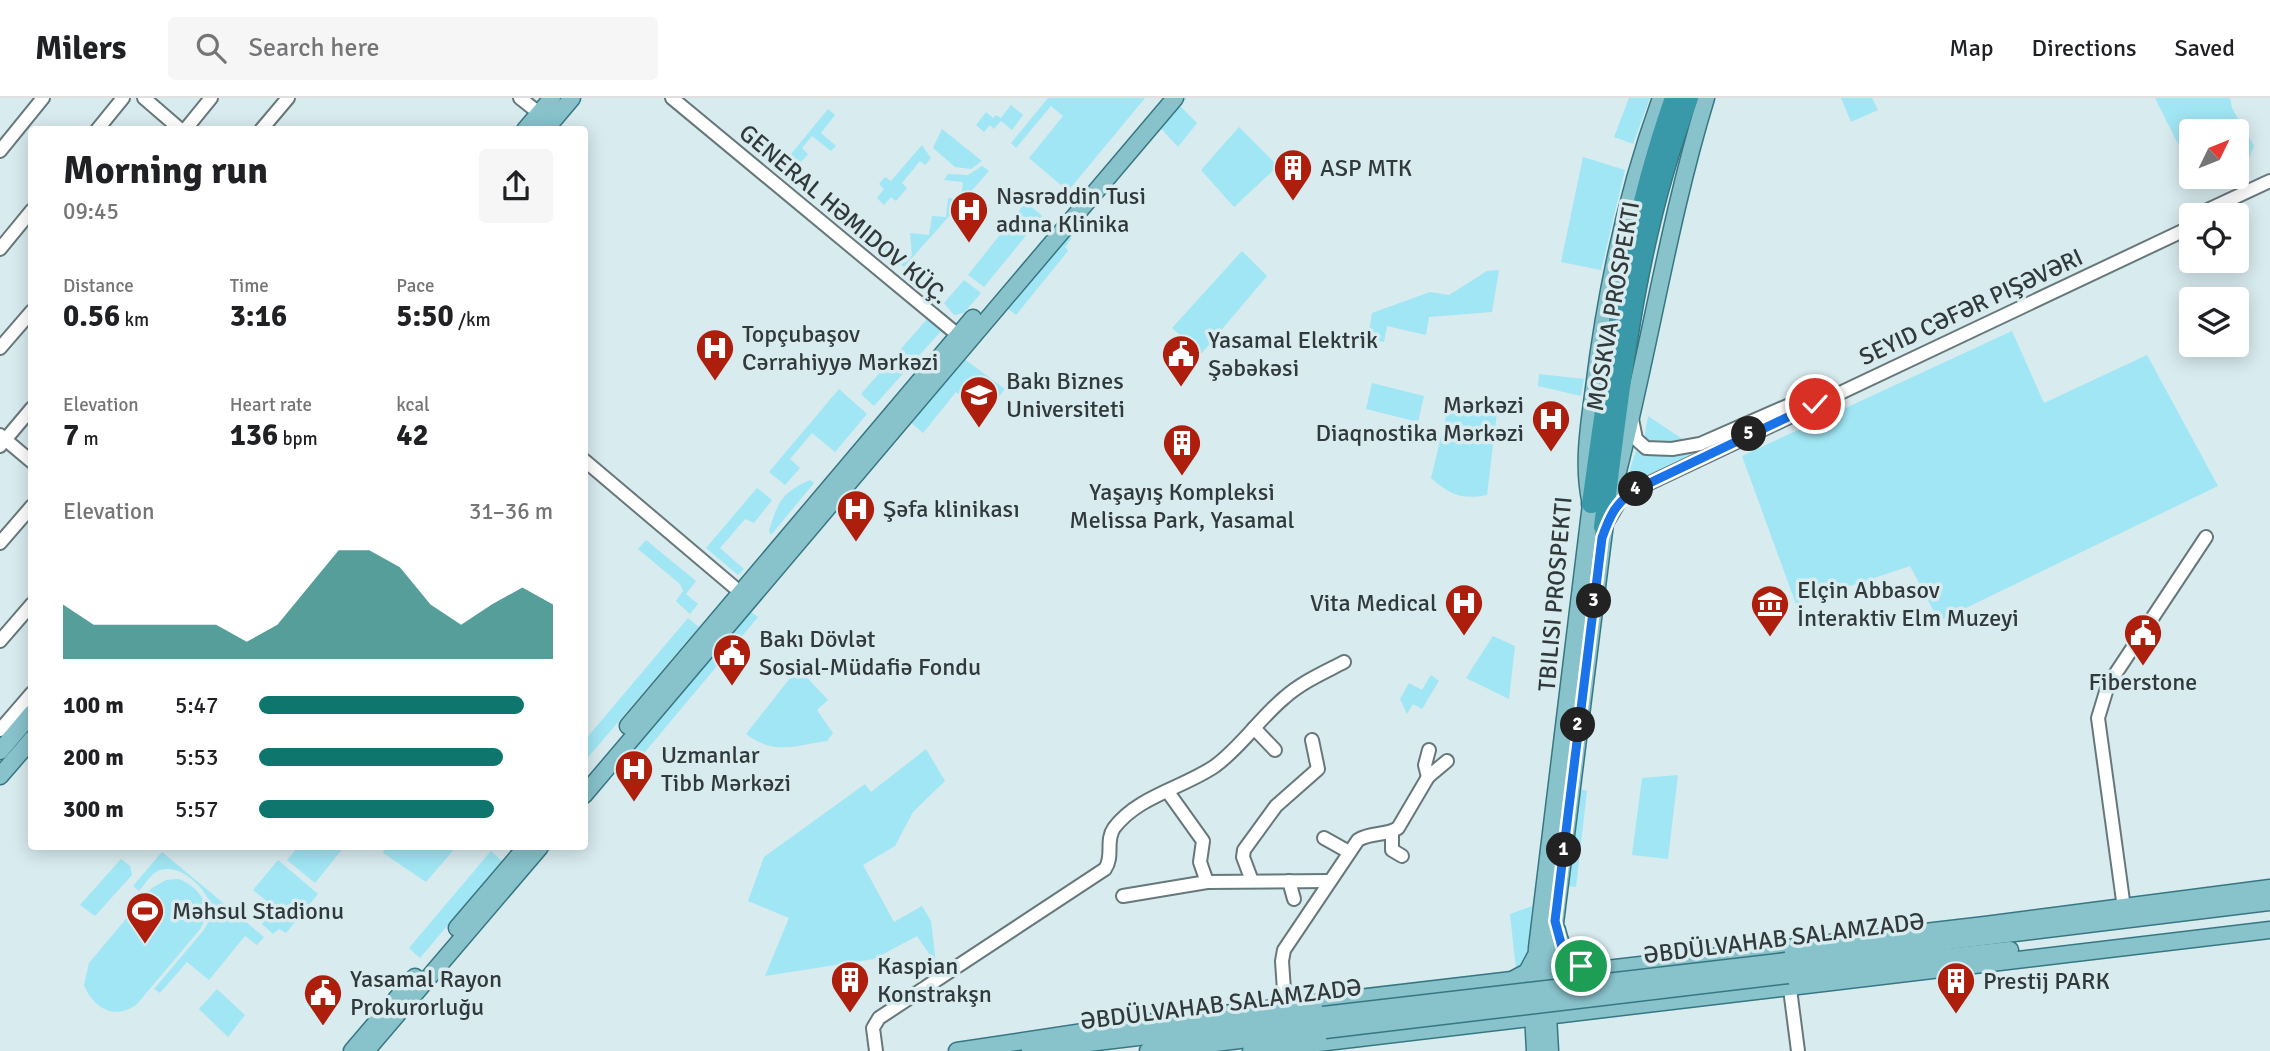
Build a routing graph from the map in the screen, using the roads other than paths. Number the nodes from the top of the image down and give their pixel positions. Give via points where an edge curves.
1 (44, 98) edge
2 (123, 98) edge
3 (144, 98) edge
4 (211, 98) edge
5 (288, 98) edge
6 (520, 98) edge
7 (552, 98) edge
8 (572, 98) edge
9 (672, 98) edge
10 (1161, 98) edge
11 (1175, 98) edge
12 (1661, 98) edge
13 (1674, 98) edge
14 (1689, 98) edge
15 (1706, 98) edge
16 (539, 113) junction
17 (100, 126) edge
18 (178, 126) edge
19 (186, 126) edge
20 (264, 126) edge
21 (529, 126) edge
22 (548, 126) edge
23 (0, 151) edge
24 (2270, 181) edge
25 (2270, 190) edge
26 (2223, 203) edge
27 (2241, 203) edge
28 (28, 215) edge
29 (2179, 224) edge
30 (2179, 232) edge
31 (0, 249) edge
32 (28, 316) edge
33 (958, 335) junction
34 (0, 348) edge
35 (28, 412) edge
36 (1632, 418) junction
37 (894, 420) junction
38 (1735, 434) junction
39 (2, 440) edge
40 (28, 459) edge
41 (588, 463) edge
42 (1591, 504) junction
43 (28, 511) edge
44 (1603, 532) junction
45 (2206, 537) dead end
46 (0, 543) edge
47 (746, 596) junction
48 (28, 609) edge
49 (0, 641) edge
50 (1345, 662) dead end
51 (28, 698) edge
52 (28, 718) edge
53 (1254, 728) junction
54 (0, 730) edge
55 (1312, 740) dead end
56 (28, 744) edge
57 (1275, 750) dead end
58 (1429, 750) dead end
59 (0, 751) edge
60 (1447, 761) dead end
61 (588, 774) edge
62 (0, 776) edge
63 (1428, 777) junction
64 (588, 790) edge
65 (1168, 792) junction
66 (1392, 832) junction
67 (1324, 838) dead end
68 (523, 850) edge
69 (537, 850) edge
70 (1349, 852) junction
71 (1402, 856) dead end
72 (1252, 881) junction
73 (1289, 881) junction
74 (1330, 881) junction
75 (1207, 882) junction
76 (2270, 887) edge
77 (1123, 896) dead end
78 (1294, 899) dead end
79 (2270, 902) edge
80 (2161, 904) junction
81 (2124, 908) junction
82 (2103, 911) junction
83 (2186, 912) junction
84 (2270, 919) edge
85 (1555, 921) junction
86 (2082, 925) junction
87 (2188, 929) junction
88 (2270, 930) edge
89 (2087, 941) junction
90 (2167, 942) junction
91 (1537, 948) junction
92 (2108, 949) junction
93 (1618, 968) junction
94 (1788, 975) junction
95 (1463, 986) junction
96 (1285, 1005) junction
97 (1620, 1008) junction
98 (1540, 1017) junction
99 (1324, 1023) junction
100 (1469, 1025) junction
101 (1542, 1046) edge
102 (352, 1051) edge
103 (366, 1051) edge
104 (876, 1051) edge
105 (957, 1051) edge
106 (1018, 1051) edge
107 (1148, 1051) edge
108 (1251, 1051) edge
109 (1798, 1051) edge

1 - 23 street
2 - 17 street
3 - 18 street
4 - 19 street
5 - 20 street
6 - 16 street
7 - 16 main road
8 - 22 main road
9 - 33 street, GENERAL HƏMIDOV KÜÇ.
10 - 33 main road
11 - 37 main road
12 - 42 main road, TBILISI PROSPEKTI via 1630,198 1602,333 1586,467
13 - 42 highway, MOSKVA PROSPEKTI via 1643,196 1623,282
14 - 44 highway, MOSKVA PROSPEKTI via 1656,199 1635,297
15 - 36 main road, TBILISI PROSPEKTI via 1674,212
16 - 21 main road
24 - 26 street
25 - 27 street
28 - 31 street
29 - 38 street, SEYID CƏFƏR PIŞƏVƏRI
30 - 38 street, SEYID CƏFƏR PIŞƏVƏRI
32 - 34 street
33 - 37 main road
35 - 39 street
36 - 38 street, SEYID CƏFƏR PIŞƏVƏRI via 1639,444 1653,450 1688,447
36 - 44 main road, TBILISI PROSPEKTI
37 - 47 main road
38 - 44 street, SEYID CƏFƏR PIŞƏVƏRI via 1621,499
39 - 40 street
41 - 47 street
42 - 91 main road, TBILISI PROSPEKTI
43 - 46 street
44 - 85 main road, TBILISI PROSPEKTI
45 - 81 street via 2108,685 2098,718
47 - 61 main road
47 - 64 main road
48 - 49 street
50 - 53 street via 1301,684
51 - 54 street
52 - 59 main road
53 - 57 street
53 - 65 street via 1214,766
55 - 72 street via 1318,769 1276,806 1244,850
56 - 62 main road
58 - 63 street
60 - 63 street
63 - 66 street
65 - 75 street via 1203,841 1200,862
65 - 104 street via 1143,804 1116,826 1109,839 1110,858 1105,869 879,1018 873,1028
66 - 70 street via 1368,834
66 - 71 street via 1392,850
67 - 70 street
68 - 102 main road
69 - 103 main road
70 - 74 street
72 - 73 street
72 - 75 street
73 - 74 street
73 - 78 street
74 - 96 street via 1284,950
75 - 77 street
76 - 80 main road, ƏBDÜLVAHAB SALAMZADƏ
79 - 83 main road, ƏBDÜLVAHAB SALAMZADƏ
80 - 81 main road, ƏBDÜLVAHAB SALAMZADƏ
80 - 83 main road
81 - 82 main road, ƏBDÜLVAHAB SALAMZADƏ
82 - 86 main road
82 - 93 main road, ƏBDÜLVAHAB SALAMZADƏ
83 - 86 main road, ƏBDÜLVAHAB SALAMZADƏ
84 - 87 main road, ƏBDÜLVAHAB SALAMZADƏ
85 - 93 main road, ƏBDÜLVAHAB SALAMZADƏ via 1562,947 1574,962 1590,969
85 - 98 main road, TBILISI PROSPEKTI
86 - 94 main road, ƏBDÜLVAHAB SALAMZADƏ
87 - 89 main road, ƏBDÜLVAHAB SALAMZADƏ
87 - 90 main road
88 - 90 main road, ƏBDÜLVAHAB SALAMZADƏ
89 - 92 main road
89 - 94 main road, ƏBDÜLVAHAB SALAMZADƏ
90 - 92 main road, ƏBDÜLVAHAB SALAMZADƏ
91 - 95 main road, ƏBDÜLVAHAB SALAMZADƏ via 1521,976
91 - 98 main road, TBILISI PROSPEKTI
92 - 94 main road, ƏBDÜLVAHAB SALAMZADƏ
93 - 97 main road via 1599,979 1595,991 1601,1001
94 - 97 main road, ƏBDÜLVAHAB SALAMZADƏ
94 - 99 main road, ƏBDÜLVAHAB SALAMZADƏ, bridge
94 - 109 street
95 - 96 main road, ƏBDÜLVAHAB SALAMZADƏ
95 - 100 main road via 1481,990 1487,1002 1483,1016
96 - 105 main road, ƏBDÜLVAHAB SALAMZADƏ
97 - 98 main road, ƏBDÜLVAHAB SALAMZADƏ
98 - 100 main road, ƏBDÜLVAHAB SALAMZADƏ
98 - 101 main road
99 - 106 main road, ƏBDÜLVAHAB SALAMZADƏ
99 - 107 main road, ƏBDÜLVAHAB SALAMZADƏ
100 - 108 main road, ƏBDÜLVAHAB SALAMZADƏ

